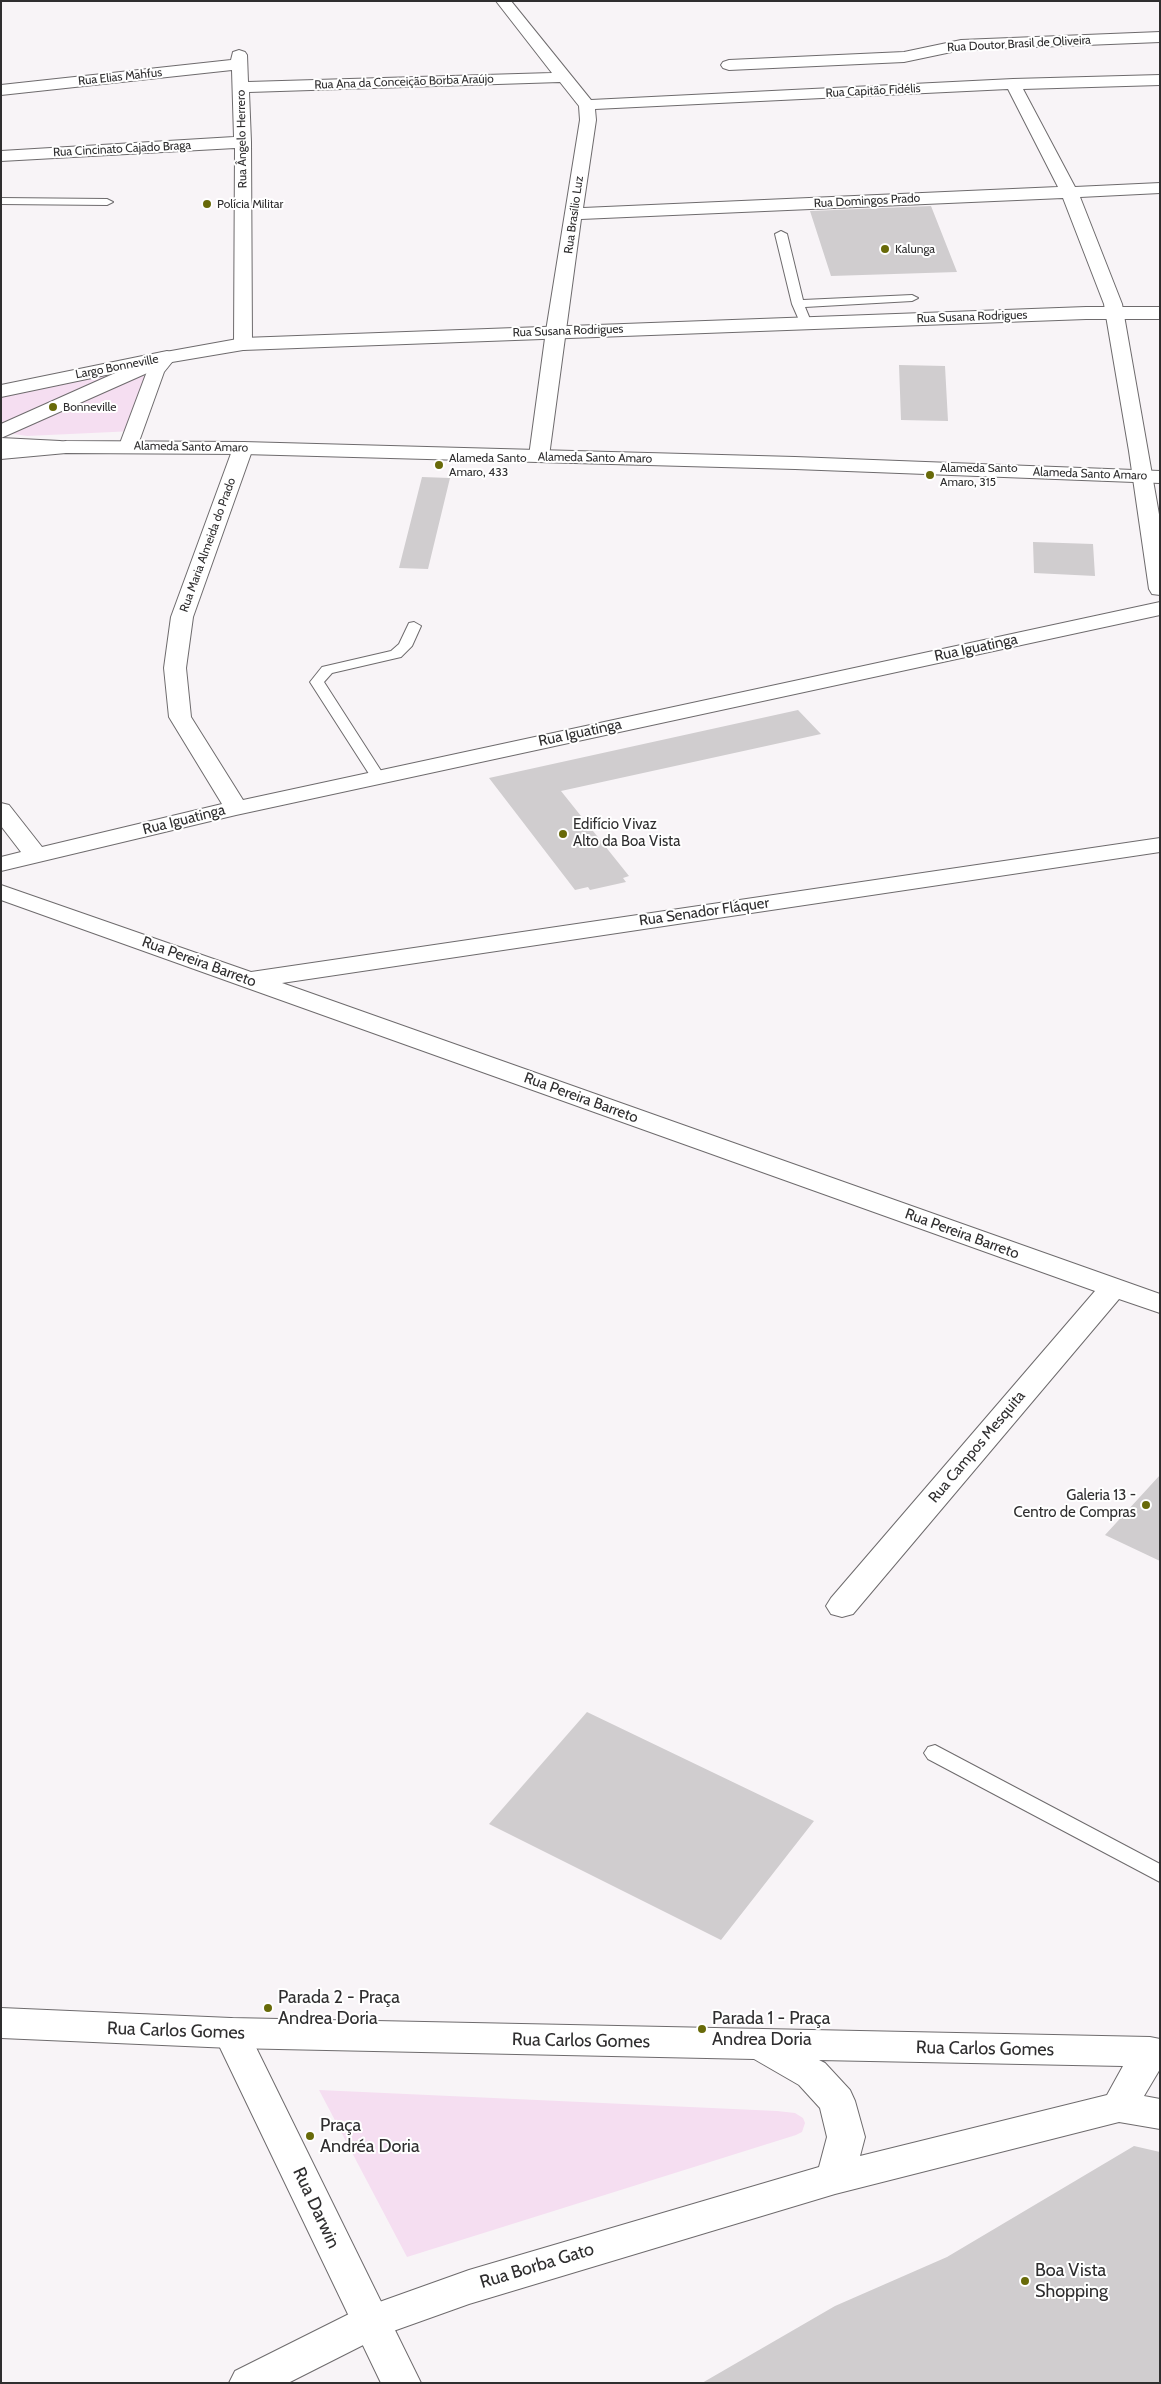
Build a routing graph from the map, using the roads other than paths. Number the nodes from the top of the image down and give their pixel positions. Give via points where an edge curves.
1 (503, 1) edge
2 (1160, 37) edge
3 (239, 60) joint
4 (729, 64) dead end
5 (566, 77) junction
6 (1160, 80) edge
7 (1013, 84) junction
8 (242, 87) junction
9 (1, 90) edge
10 (587, 105) junction
11 (242, 142) junction
12 (1, 156) edge
13 (1160, 188) edge
14 (1069, 192) junction
15 (1, 201) edge
16 (108, 202) dead end
17 (575, 214) junction
18 (781, 234) dead end
19 (912, 298) dead end
20 (798, 304) junction
21 (1157, 312) edge
22 (1114, 313) junction
23 (806, 324) junction
24 (555, 331) junction
25 (243, 344) junction
26 (167, 357) junction
27 (3, 389) edge
28 (1, 432) edge
29 (1, 444) edge
30 (129, 446) junction
31 (66, 447) junction
32 (243, 448) junction
33 (1, 453) edge
34 (538, 456) junction
35 (1151, 477) edge
36 (1160, 586) edge
37 (1160, 608) edge
38 (414, 626) dead end
39 (378, 777) junction
40 (236, 808) junction
41 (1, 810) edge
42 (1160, 845) edge
43 (36, 856) junction
44 (1, 864) edge
45 (1, 892) edge
46 (249, 980) junction
47 (1113, 1288) junction
48 (1160, 1304) edge
49 (842, 1606) dead end
50 (935, 1753) dead end
51 (1160, 1874) edge
52 (1, 2024) edge
53 (231, 2033) junction
54 (762, 2045) junction
55 (1157, 2048) edge
56 (1119, 2106) junction
57 (1160, 2114) edge
58 (835, 2178) junction
59 (371, 2322) junction
60 (249, 2383) edge
61 (401, 2383) edge

1 - 5 street
2 - 4 street, Rua Doutor Brasil de Oliveira via 961,45 904,56
3 - 8 street, Rua Ângelo Herrero
3 - 9 street, Rua Elias Mahfus
5 - 8 street, Rua Ana da Conceição Borba Araújo
5 - 10 street
6 - 7 street, Rua Capitão Fidélis
7 - 10 street, Rua Capitão Fidélis
7 - 14 street
8 - 11 street, Rua Ângelo Herrero
10 - 17 street, Rua Brasílio Luz via 588,120
11 - 12 street, Rua Cincinato Cajado Braga
11 - 25 street, Rua Ângelo Herrero
13 - 14 street, Rua Domingos Prado
14 - 17 street, Rua Domingos Prado
14 - 22 street
15 - 16 lane
17 - 24 street, Rua Brasílio Luz
18 - 20 lane
19 - 20 lane
20 - 23 lane
21 - 22 street, Rua Susana Rodrigues
22 - 23 street, Rua Susana Rodrigues
22 - 35 street
23 - 24 street, Rua Susana Rodrigues
24 - 25 street, Rua Susana Rodrigues
24 - 34 street, Rua Brasílio Luz
25 - 26 street, Rua Susana Rodrigues
26 - 27 street, Largo Bonneville
26 - 28 street, Rua Susana Rodrigues
26 - 30 street, Largo Bonneville via 155,371
29 - 31 street
30 - 31 street, Alameda Santo Amaro
30 - 32 street, Alameda Santo Amaro
31 - 33 street, Alameda Santo Amaro
32 - 34 street, Alameda Santo Amaro
32 - 40 street, Rua Maria Almeida do Prado via 182,617 175,668 180,716
34 - 35 street, Alameda Santo Amaro
35 - 36 street
37 - 39 street, Rua Iguatinga
38 - 39 lane via 405,646 396,654 327,670 317,682
39 - 40 street, Rua Iguatinga
40 - 43 street, Rua Iguatinga
41 - 43 street
42 - 46 street, Rua Senador Fláquer
43 - 44 street, Rua Iguatinga
45 - 46 street, Rua Pereira Barreto
46 - 47 street, Rua Pereira Barreto
47 - 48 street, Rua Pereira Barreto
47 - 49 street, Rua Campos Mesquita
50 - 51 lane
52 - 53 street, Rua Carlos Gomes
53 - 54 street, Rua Carlos Gomes
53 - 59 street, Rua Darwin
54 - 55 street, Rua Carlos Gomes
54 - 58 street via 812,2074 837,2101 846,2136
55 - 56 street
56 - 57 street
56 - 58 street
58 - 59 street, Rua Borba Gato via 469,2287
59 - 60 street, Rua Borba Gato
59 - 61 street, Rua Darwin

